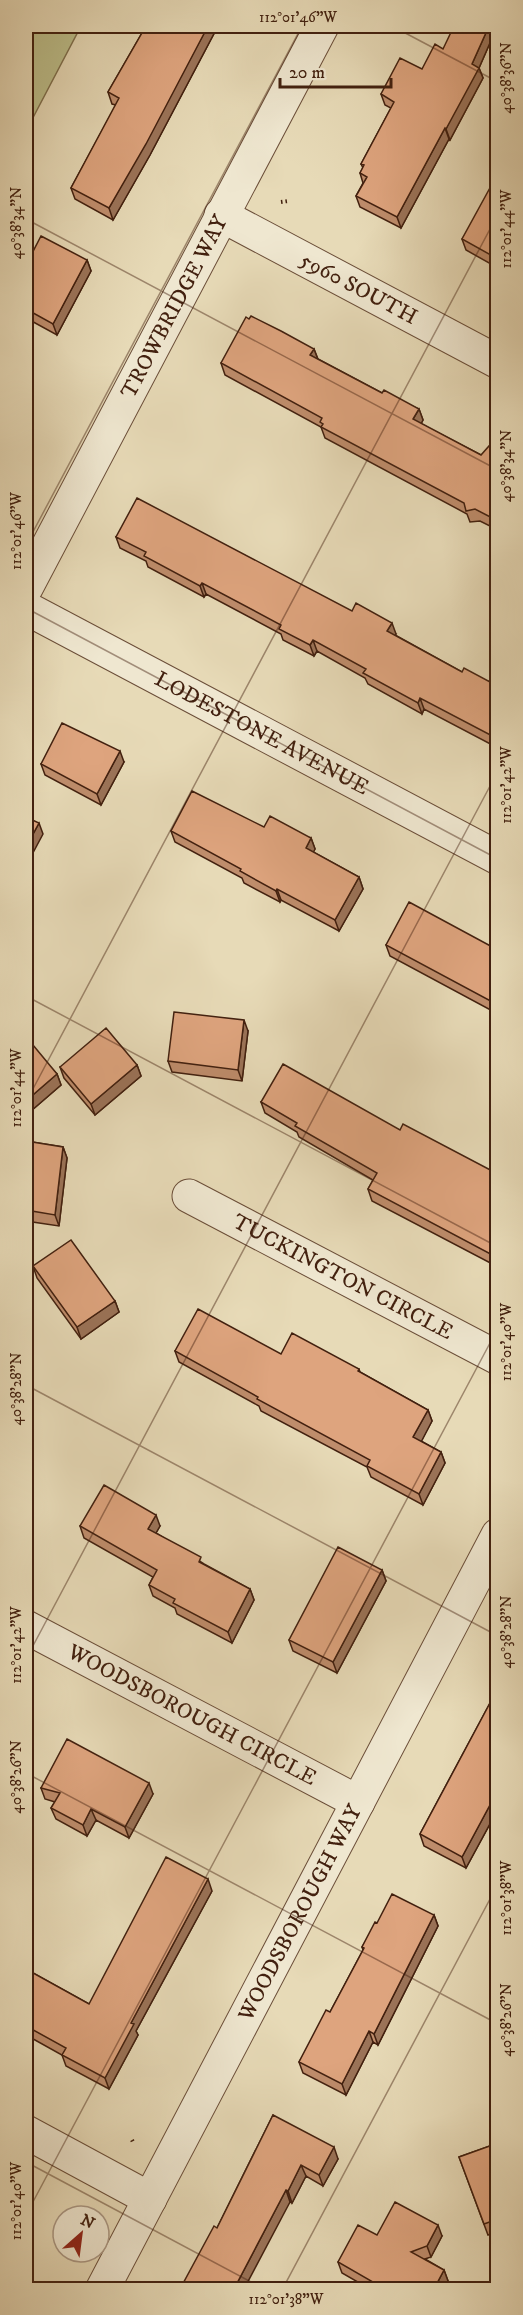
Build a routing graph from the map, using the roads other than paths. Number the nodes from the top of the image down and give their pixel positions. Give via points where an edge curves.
1 (322, 26) edge
2 (221, 215) junction
3 (498, 362) edge
4 (26, 588) edge
5 (26, 608) edge
6 (498, 858) edge
7 (189, 1196) dead end
8 (498, 1358) edge
9 (498, 1535) edge
10 (26, 1627) edge
11 (358, 1802) junction
12 (26, 2132) edge
13 (150, 2199) junction
14 (102, 2289) edge

1 - 2 street, TROWBRIDGE WAY
2 - 3 street, 5960 SOUTH
2 - 4 street, TROWBRIDGE WAY
5 - 6 street, LODESTONE AVENUE
7 - 8 street, TUCKINGTON CIRCLE
9 - 11 street, WOODSBOROUGH WAY
10 - 11 street, WOODSBOROUGH CIRCLE
11 - 13 street, WOODSBOROUGH WAY
12 - 13 street
13 - 14 street, WOODSBOROUGH WAY

